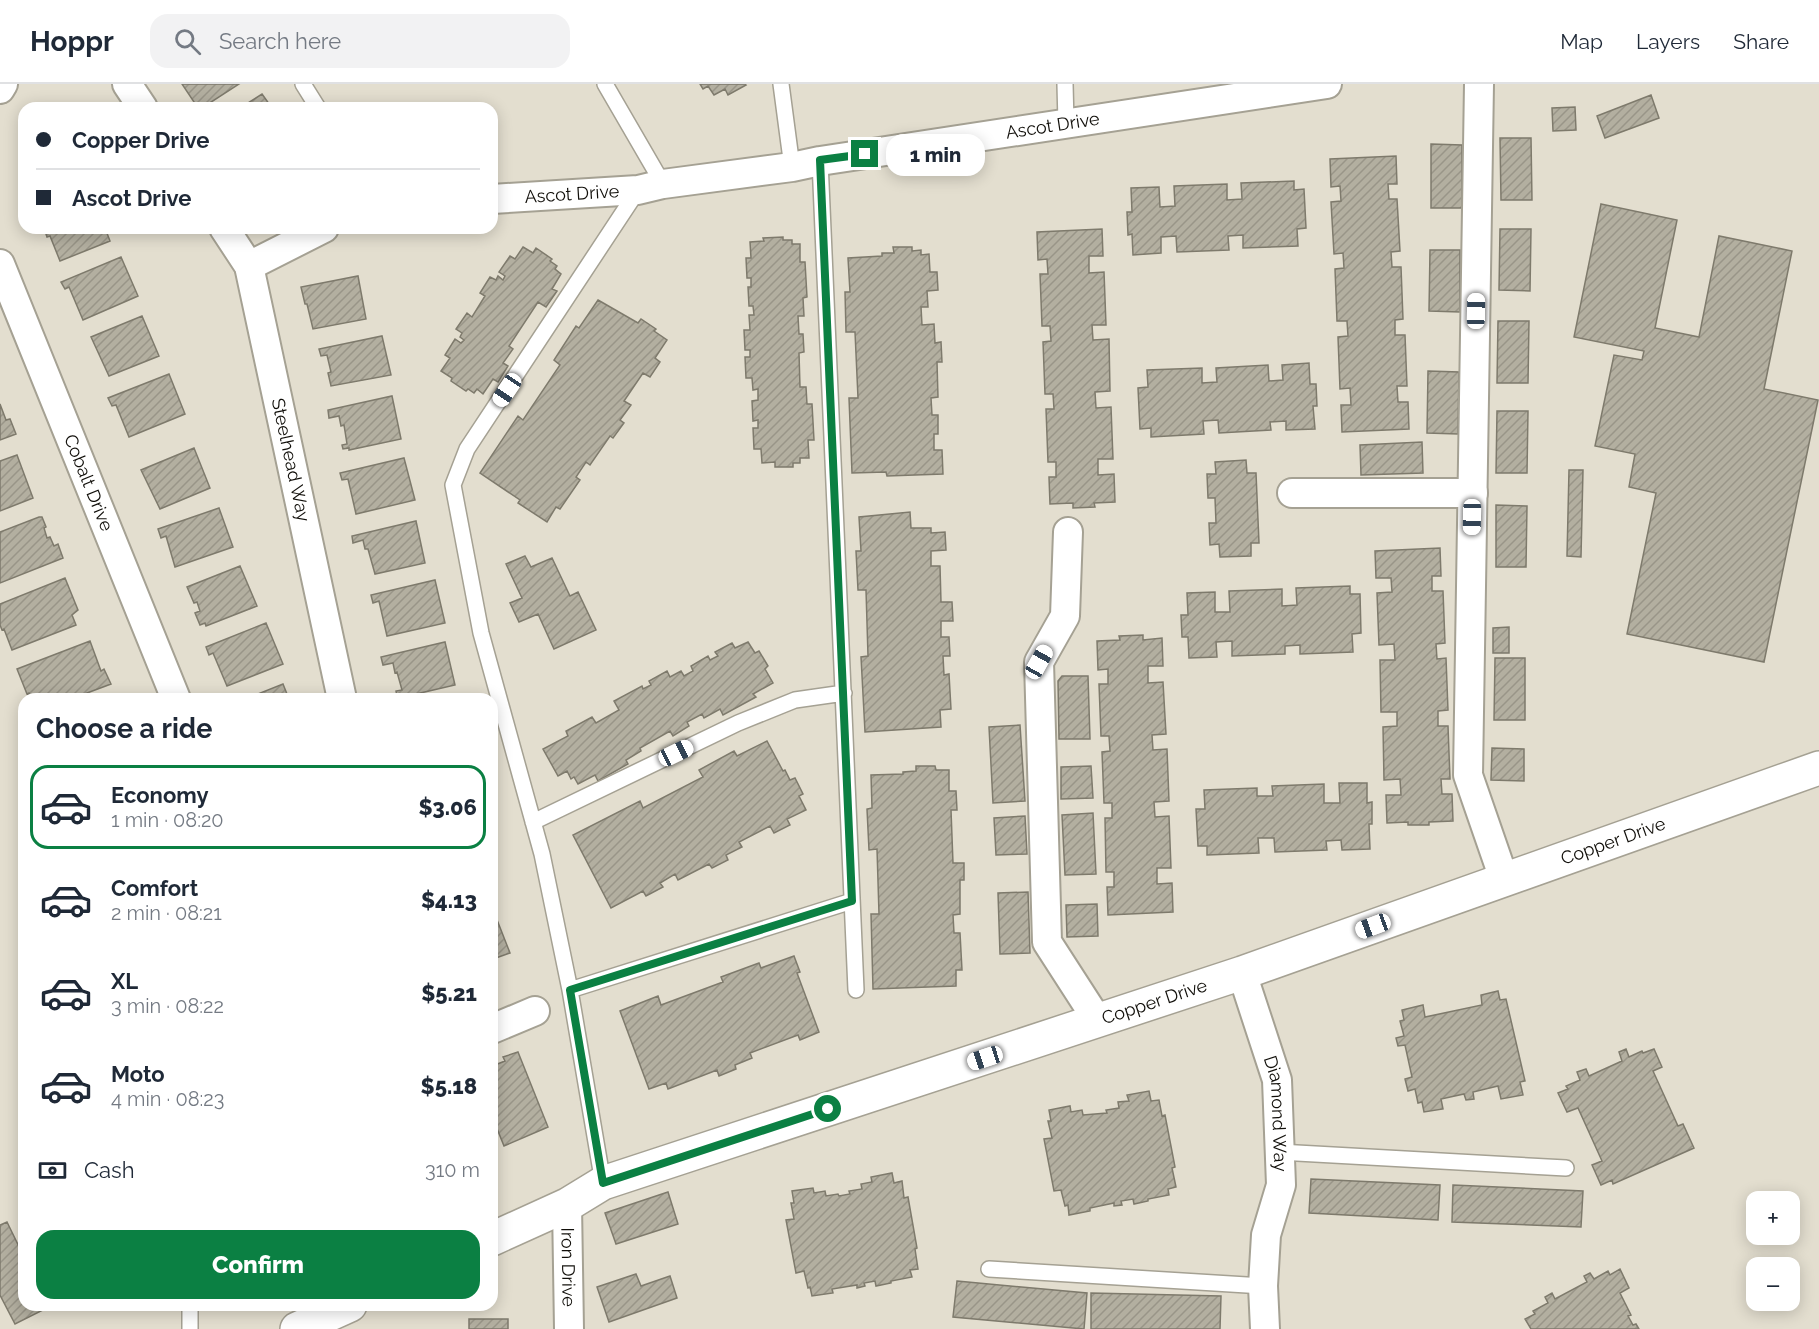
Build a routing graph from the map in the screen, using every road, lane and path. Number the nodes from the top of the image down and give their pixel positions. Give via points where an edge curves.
1 (3, 84) edge
2 (127, 84) edge
3 (303, 84) edge
4 (605, 84) edge
5 (782, 84) edge
6 (1065, 84) edge
7 (1326, 84) edge
8 (1479, 84) edge
9 (0, 89) edge
10 (1242, 90) edge
11 (139, 102) edge
12 (314, 102) edge
13 (1066, 123) junction
14 (820, 160) junction
15 (792, 167) junction
16 (651, 187) junction
17 (498, 199) edge
18 (228, 234) edge
19 (312, 234) edge
20 (0, 264) edge
21 (249, 266) junction
22 (1292, 493) dead end
23 (1473, 493) junction
24 (1068, 532) dead end
25 (174, 693) edge
26 (341, 693) edge
27 (843, 693) junction
28 (1819, 768) edge
29 (533, 822) junction
30 (1504, 879) junction
31 (852, 901) junction
32 (1242, 973) junction
33 (570, 990) junction
34 (856, 990) dead end
35 (535, 1011) dead end
36 (1098, 1021) junction
37 (498, 1026) edge
38 (1280, 1152) junction
39 (1566, 1168) dead end
40 (603, 1183) junction
41 (567, 1205) junction
42 (498, 1236) edge
43 (989, 1269) dead end
44 (1263, 1286) junction
45 (190, 1311) edge
46 (337, 1311) edge
47 (190, 1329) edge
48 (297, 1329) edge
49 (569, 1329) edge
50 (1264, 1329) edge

1 - 9 street
2 - 11 street
3 - 12 lane
4 - 16 lane
5 - 15 lane
6 - 13 lane
7 - 10 street, Ascot Drive
8 - 23 street
10 - 13 street, Ascot Drive
13 - 14 street, Ascot Drive
14 - 15 street, Ascot Drive
14 - 27 lane
15 - 16 street, Ascot Drive
16 - 17 street, Ascot Drive
16 - 29 lane via 467,449 453,485 482,633
18 - 21 street, Steelhead Way
19 - 21 street
20 - 25 street, Cobalt Drive
21 - 26 street, Steelhead Way
22 - 23 street
23 - 30 street via 1468,775
24 - 36 street via 1065,616 1039,662 1047,942
27 - 29 lane via 795,700 738,723
27 - 31 lane
28 - 30 street, Copper Drive
29 - 33 lane
30 - 32 street, Copper Drive
31 - 33 lane
31 - 34 lane
32 - 36 street, Copper Drive
32 - 38 street, Diamond Way via 1277,1080
33 - 40 lane
35 - 37 street
36 - 40 street, Copper Drive
38 - 39 lane
38 - 44 street, Diamond Way via 1281,1185 1266,1235
40 - 41 street, Copper Drive
41 - 42 street, Copper Drive
41 - 49 street, Iron Drive
43 - 44 lane
44 - 50 street, Diamond Way
45 - 47 lane
46 - 48 street

